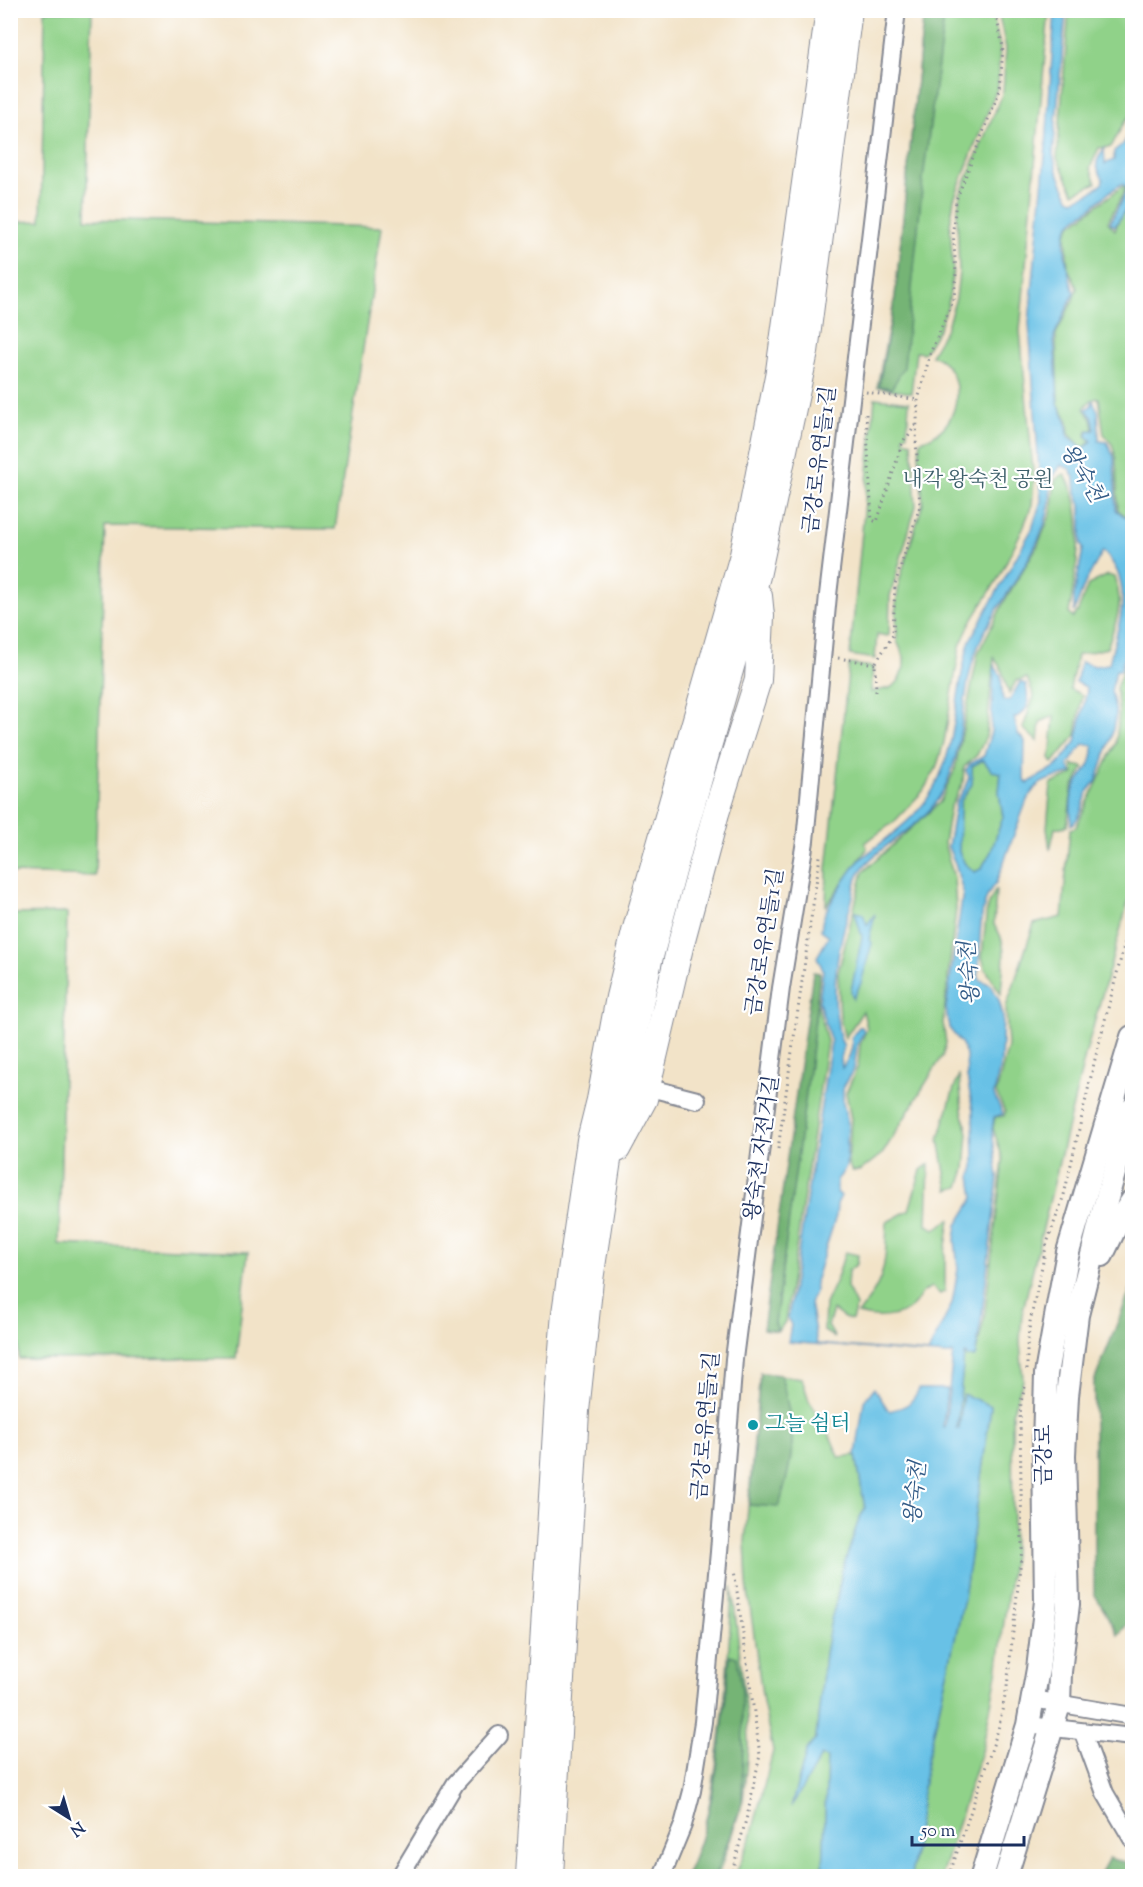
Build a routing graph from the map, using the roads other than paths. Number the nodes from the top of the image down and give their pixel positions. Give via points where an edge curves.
1 (829, 10) edge
2 (849, 10) edge
3 (897, 10) edge
4 (757, 576) junction
5 (1132, 1037) edge
6 (646, 1087) junction
7 (697, 1100) dead end
8 (1132, 1109) edge
9 (1132, 1141) edge
10 (606, 1174) junction
11 (1132, 1188) edge
12 (1132, 1201) edge
13 (1067, 1396) junction
14 (1033, 1699) junction
15 (1059, 1705) junction
16 (1132, 1716) edge
17 (1028, 1725) junction
18 (1052, 1728) junction
19 (1083, 1733) junction
20 (499, 1735) dead end
21 (1132, 1737) edge
22 (1132, 1839) edge
23 (400, 1876) edge
24 (529, 1876) edge
25 (550, 1876) edge
26 (662, 1876) edge
27 (982, 1876) edge
28 (1006, 1876) edge

1 - 24 highway via 779,371 743,555 635,932 590,1140 565,1313
2 - 4 highway via 805,352
3 - 26 street, 금강로유연들1길 via 828,595 805,841 781,988 734,1359 703,1722 683,1825
4 - 6 highway via 761,616 758,680 716,813
4 - 10 highway via 649,960
5 - 14 main road, 금강로 via 1068,1252 1046,1374 1046,1601
6 - 7 street
6 - 10 highway via 644,1099
8 - 13 main road, 금강로 via 1077,1315
9 - 11 main road via 1116,1197 1123,1198
10 - 25 highway via 576,1411
12 - 13 main road via 1098,1265
13 - 15 main road, 금강로 via 1064,1455 1068,1604
14 - 15 street
14 - 17 main road, 금강로
15 - 16 street
15 - 18 main road, 금강로
17 - 18 street
17 - 27 main road, 금강로
18 - 19 street
18 - 28 main road, 금강로
19 - 21 street
19 - 22 street via 1105,1793
20 - 23 street via 455,1784

